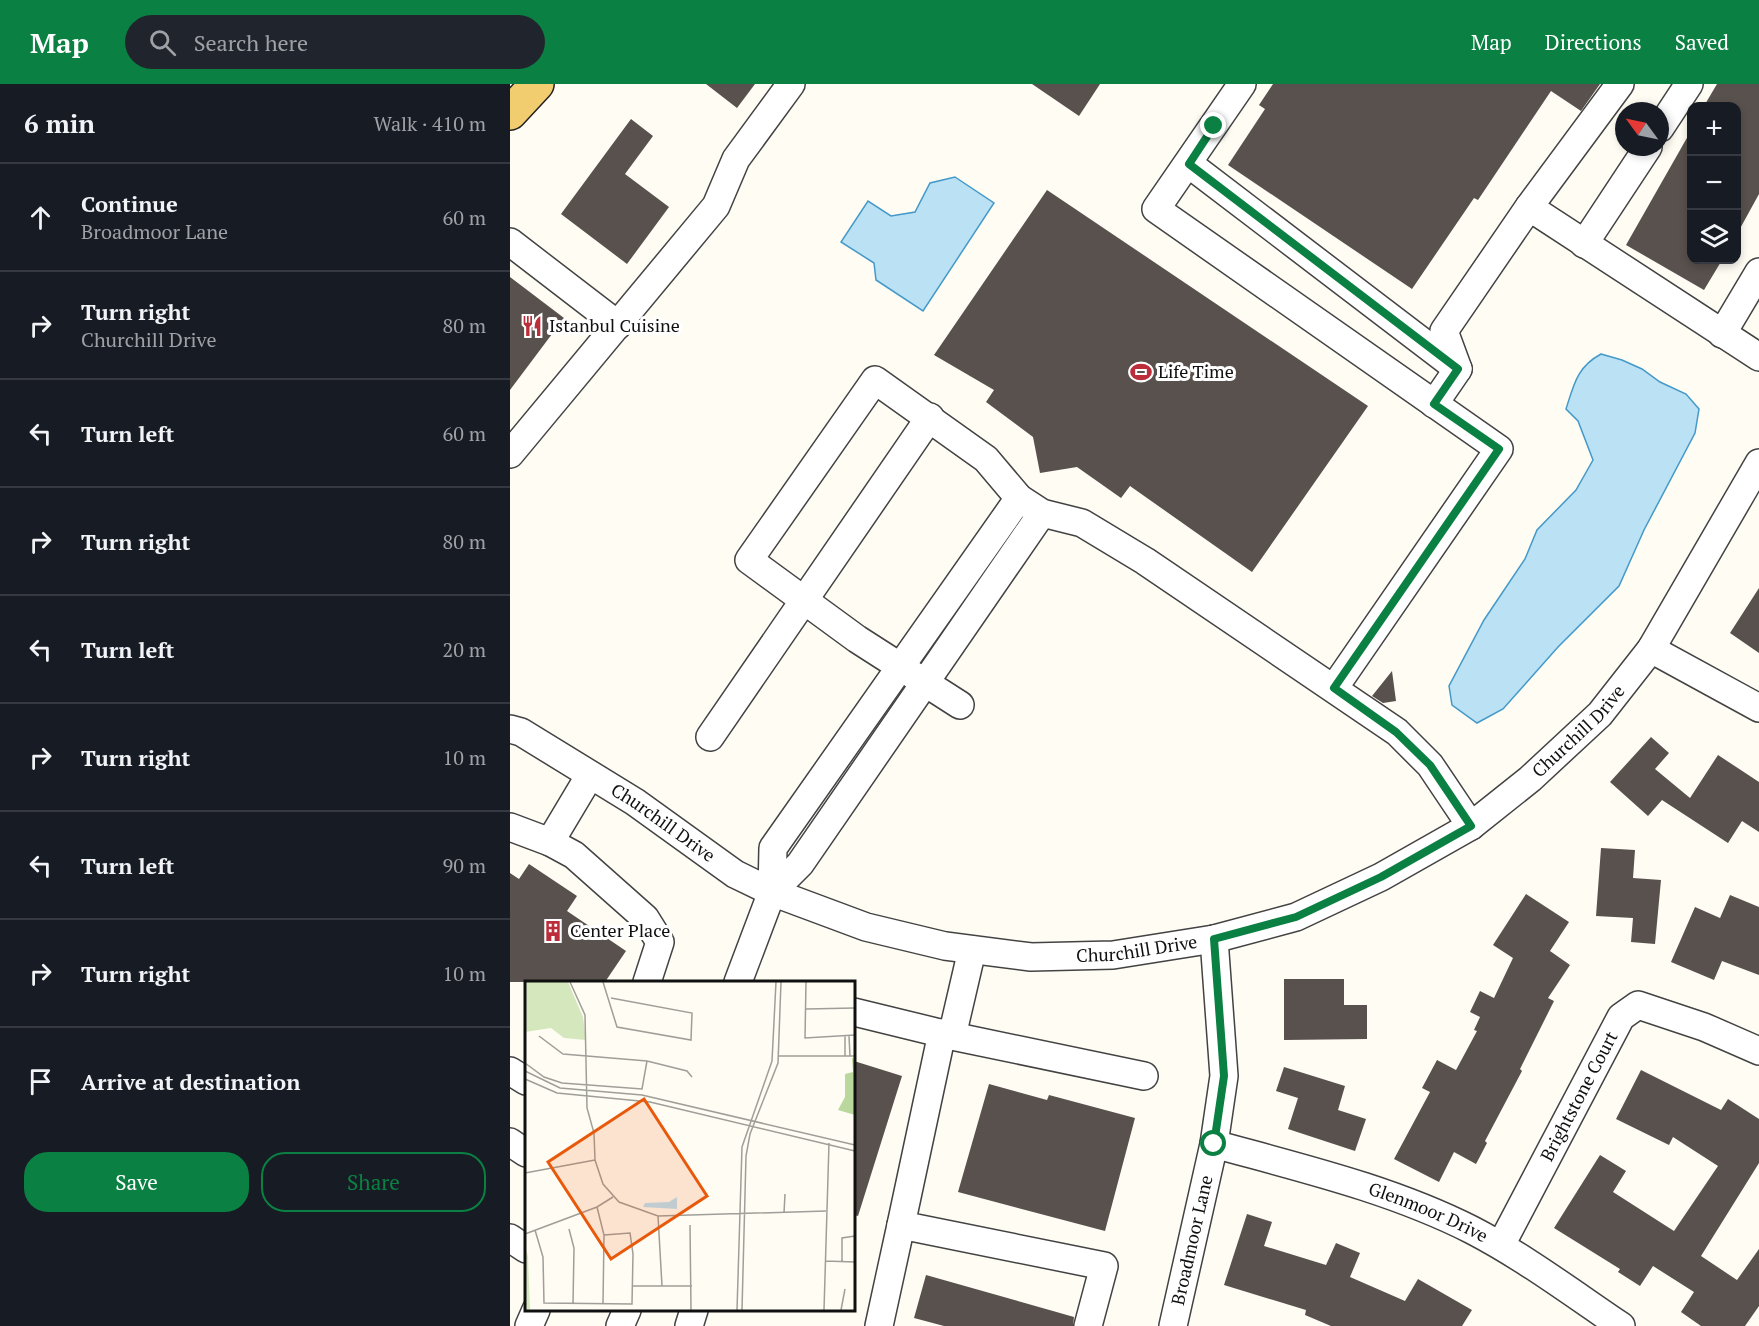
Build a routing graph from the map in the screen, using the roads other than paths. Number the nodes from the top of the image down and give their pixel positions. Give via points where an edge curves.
1 (537, 84) edge
2 (791, 84) edge
3 (1242, 84) edge
4 (1620, 84) edge
5 (1689, 84) edge
6 (510, 113) edge
7 (1669, 114) edge
8 (1642, 156) edge
9 (1189, 164) junction
10 (1529, 207) junction
11 (510, 242) edge
12 (1584, 244) junction
13 (1759, 272) edge
14 (618, 325) junction
15 (1722, 334) junction
16 (1759, 357) edge
17 (1458, 369) junction
18 (1434, 404) junction
19 (930, 417) junction
20 (510, 454) edge
21 (1759, 463) edge
22 (1019, 498) junction
23 (1042, 513) junction
24 (804, 600) junction
25 (1651, 649) junction
26 (900, 668) junction
27 (925, 683) junction
28 (1334, 688) junction
29 (960, 705) dead end
30 (1759, 708) edge
31 (510, 729) edge
32 (710, 736) dead end
33 (590, 775) junction
34 (1471, 826) junction
35 (510, 827) edge
36 (550, 842) junction
37 (772, 892) junction
38 (1214, 939) junction
39 (972, 950) junction
40 (647, 981) edge
41 (738, 981) edge
42 (855, 1012) edge
43 (947, 1034) junction
44 (1759, 1051) edge
45 (510, 1071) edge
46 (1144, 1076) dead end
47 (525, 1080) edge
48 (510, 1142) edge
49 (1214, 1144) junction
50 (525, 1152) edge
51 (901, 1225) junction
52 (510, 1238) edge
53 (1501, 1245) junction
54 (525, 1248) edge
55 (536, 1311) edge
56 (627, 1311) edge
57 (694, 1311) edge
58 (510, 1321) edge
59 (518, 1326) edge
60 (529, 1326) edge
61 (620, 1326) edge
62 (689, 1326) edge
63 (879, 1326) edge
64 (1088, 1326) edge
65 (1173, 1326) edge
66 (1621, 1326) edge

1 - 6 main road
2 - 14 street via 736,159 716,206
3 - 9 street
4 - 10 street
5 - 7 street
8 - 12 street
9 - 17 street
9 - 18 street via 1156,209
10 - 12 street
10 - 17 street via 1443,332
11 - 14 street
12 - 15 street
13 - 15 street
14 - 20 street
15 - 16 street
17 - 18 street
18 - 28 street via 1499,449
19 - 22 street via 986,459
19 - 24 street
19 - 24 street via 875,380 749,560
21 - 25 street, Churchill Drive
22 - 23 street
22 - 26 street
23 - 27 street
23 - 28 street via 1091,528
24 - 26 street
24 - 32 street
25 - 30 street
25 - 34 street, Churchill Drive via 1600,714 1530,779
26 - 27 street
26 - 37 street via 773,848
27 - 29 street
27 - 37 street via 800,864
28 - 34 street via 1396,732 1430,765
31 - 33 street, Churchill Drive
33 - 36 street
33 - 37 street, Churchill Drive via 635,802 735,874
34 - 38 street, Churchill Drive via 1381,877 1296,917
35 - 36 street
36 - 40 street via 574,855 645,918 660,942
37 - 39 street, Churchill Drive via 866,927
37 - 41 street
38 - 39 street, Churchill Drive via 1113,955 1031,957
38 - 49 street, Broadmoor Lane via 1224,1076
39 - 43 street
42 - 43 street
43 - 46 street
43 - 51 street
44 - 53 street, Brightstone Court via 1638,1005 1621,1017
45 - 47 street
48 - 50 street
49 - 53 street, Glenmoor Drive via 1368,1187
49 - 65 street, Broadmoor Lane
51 - 63 street
51 - 64 street via 1104,1266
52 - 54 street
53 - 66 street, Glenmoor Drive
55 - 60 street
56 - 61 street
57 - 62 street
58 - 59 street

